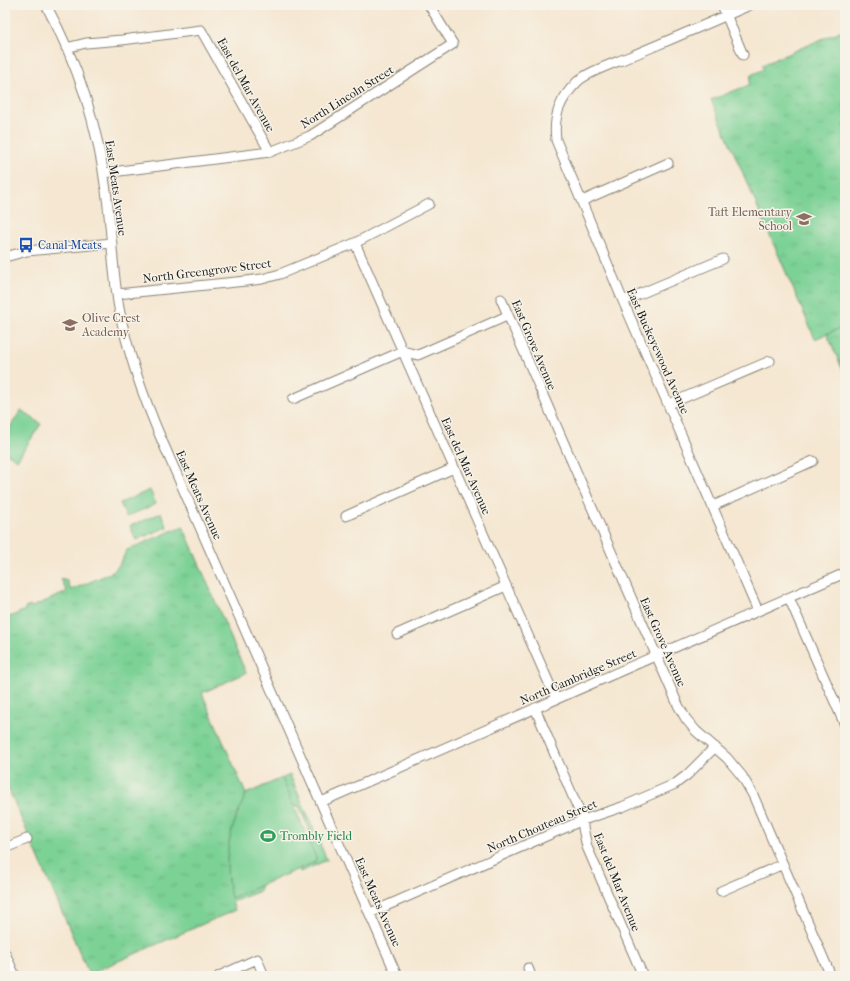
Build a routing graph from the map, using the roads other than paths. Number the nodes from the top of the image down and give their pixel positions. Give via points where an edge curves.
1 (46, 5) edge
2 (429, 5) edge
3 (722, 5) edge
4 (750, 5) edge
5 (726, 16) junction
6 (66, 48) junction
7 (743, 55) dead end
8 (270, 152) junction
9 (668, 163) dead end
10 (104, 173) junction
11 (582, 202) junction
12 (429, 204) dead end
13 (112, 243) junction
14 (355, 243) junction
15 (5, 258) edge
16 (723, 259) dead end
17 (117, 294) junction
18 (501, 299) dead end
19 (623, 301) junction
20 (507, 316) junction
21 (403, 351) junction
22 (770, 361) dead end
23 (293, 399) dead end
24 (668, 404) junction
25 (813, 461) dead end
26 (454, 468) junction
27 (713, 506) junction
28 (346, 516) dead end
29 (845, 573) edge
30 (506, 586) junction
31 (789, 598) junction
32 (758, 611) junction
33 (397, 634) dead end
34 (656, 656) junction
35 (556, 699) junction
36 (535, 708) junction
37 (842, 711) edge
38 (845, 725) edge
39 (715, 747) junction
40 (321, 802) junction
41 (583, 820) junction
42 (27, 839) dead end
43 (5, 848) edge
44 (783, 864) junction
45 (721, 891) dead end
46 (370, 913) junction
47 (5, 953) edge
48 (15, 976) edge
49 (219, 976) edge
50 (264, 976) edge
51 (397, 976) edge
52 (643, 976) edge
53 (831, 976) edge

1 - 6 street, East Meats Avenue
2 - 8 street, North Lincoln Street via 453,44 310,136
3 - 5 street
4 - 5 street
5 - 7 street
5 - 11 street, East Buckeyewood Avenue via 593,73 578,81 563,98 556,116 556,140
6 - 8 street, East del Mar Avenue via 86,43 201,30
6 - 10 street, East Meats Avenue via 89,110
8 - 10 street, North Lincoln Street
9 - 11 street
10 - 13 street, East Meats Avenue
11 - 19 street, East Buckeyewood Avenue
12 - 14 street, North Greengrove Street
13 - 15 street via 27,251
13 - 17 street, East Meats Avenue
14 - 17 street, North Greengrove Street via 262,279
14 - 21 street, East del Mar Avenue
16 - 19 street
17 - 40 street, East Meats Avenue via 130,356 149,410
18 - 20 street, East Grove Avenue
19 - 24 street, East Buckeyewood Avenue
20 - 21 street via 418,355
20 - 34 street, East Grove Avenue
21 - 23 street
21 - 26 street, East del Mar Avenue
22 - 24 street
24 - 27 street, East Buckeyewood Avenue
25 - 27 street
26 - 28 street
26 - 30 street, East del Mar Avenue
27 - 32 street, East Buckeyewood Avenue
29 - 31 street, North Cambridge Street
30 - 33 street
30 - 35 street, East del Mar Avenue
31 - 32 street, North Cambridge Street
31 - 37 street
32 - 34 street, North Cambridge Street
34 - 35 street, North Cambridge Street
34 - 39 street, East Grove Avenue via 686,719
35 - 36 street, North Cambridge Street
36 - 40 street, North Cambridge Street
36 - 41 street, East del Mar Avenue
37 - 38 street
39 - 41 street, North Chouteau Street via 688,775 675,784 622,807
39 - 44 street, East Grove Avenue via 742,776
40 - 46 street, East Meats Avenue
41 - 46 street, North Chouteau Street
41 - 52 street, East del Mar Avenue via 587,847
42 - 43 street
44 - 45 street
44 - 53 street, East Grove Avenue
46 - 51 street, East Meats Avenue
47 - 48 street
49 - 50 street via 257,959

